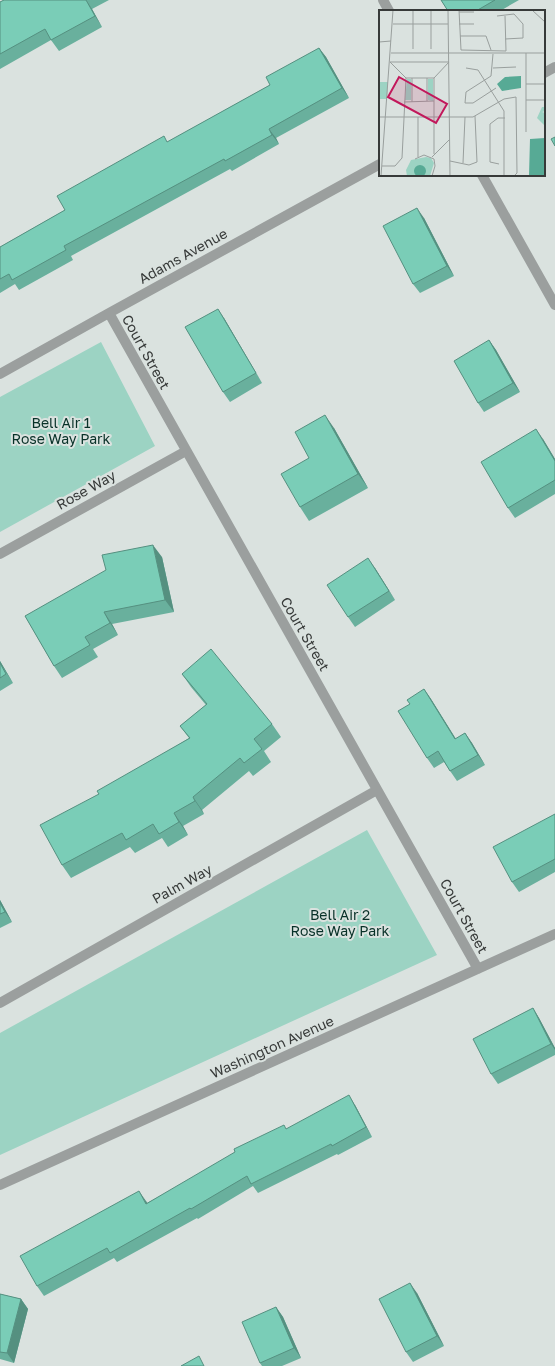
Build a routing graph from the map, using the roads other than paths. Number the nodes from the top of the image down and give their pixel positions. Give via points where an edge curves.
1 (383, 0) edge
2 (388, 10) edge
3 (555, 67) edge
4 (545, 72) edge
5 (379, 165) edge
6 (483, 176) edge
7 (555, 305) edge
8 (109, 313) junction
9 (0, 374) edge
10 (186, 451) junction
11 (0, 554) edge
12 (377, 790) junction
13 (555, 934) edge
14 (478, 968) junction
15 (0, 1003) edge
16 (0, 1185) edge

1 - 2 street
3 - 4 street
5 - 8 street, Adams Avenue
6 - 7 street
8 - 9 street, Adams Avenue
8 - 10 street, Court Street
10 - 11 street, Rose Way
10 - 12 street, Court Street
12 - 14 street, Court Street
12 - 15 street, Palm Way
13 - 14 street, Washington Avenue
14 - 16 street, Washington Avenue

